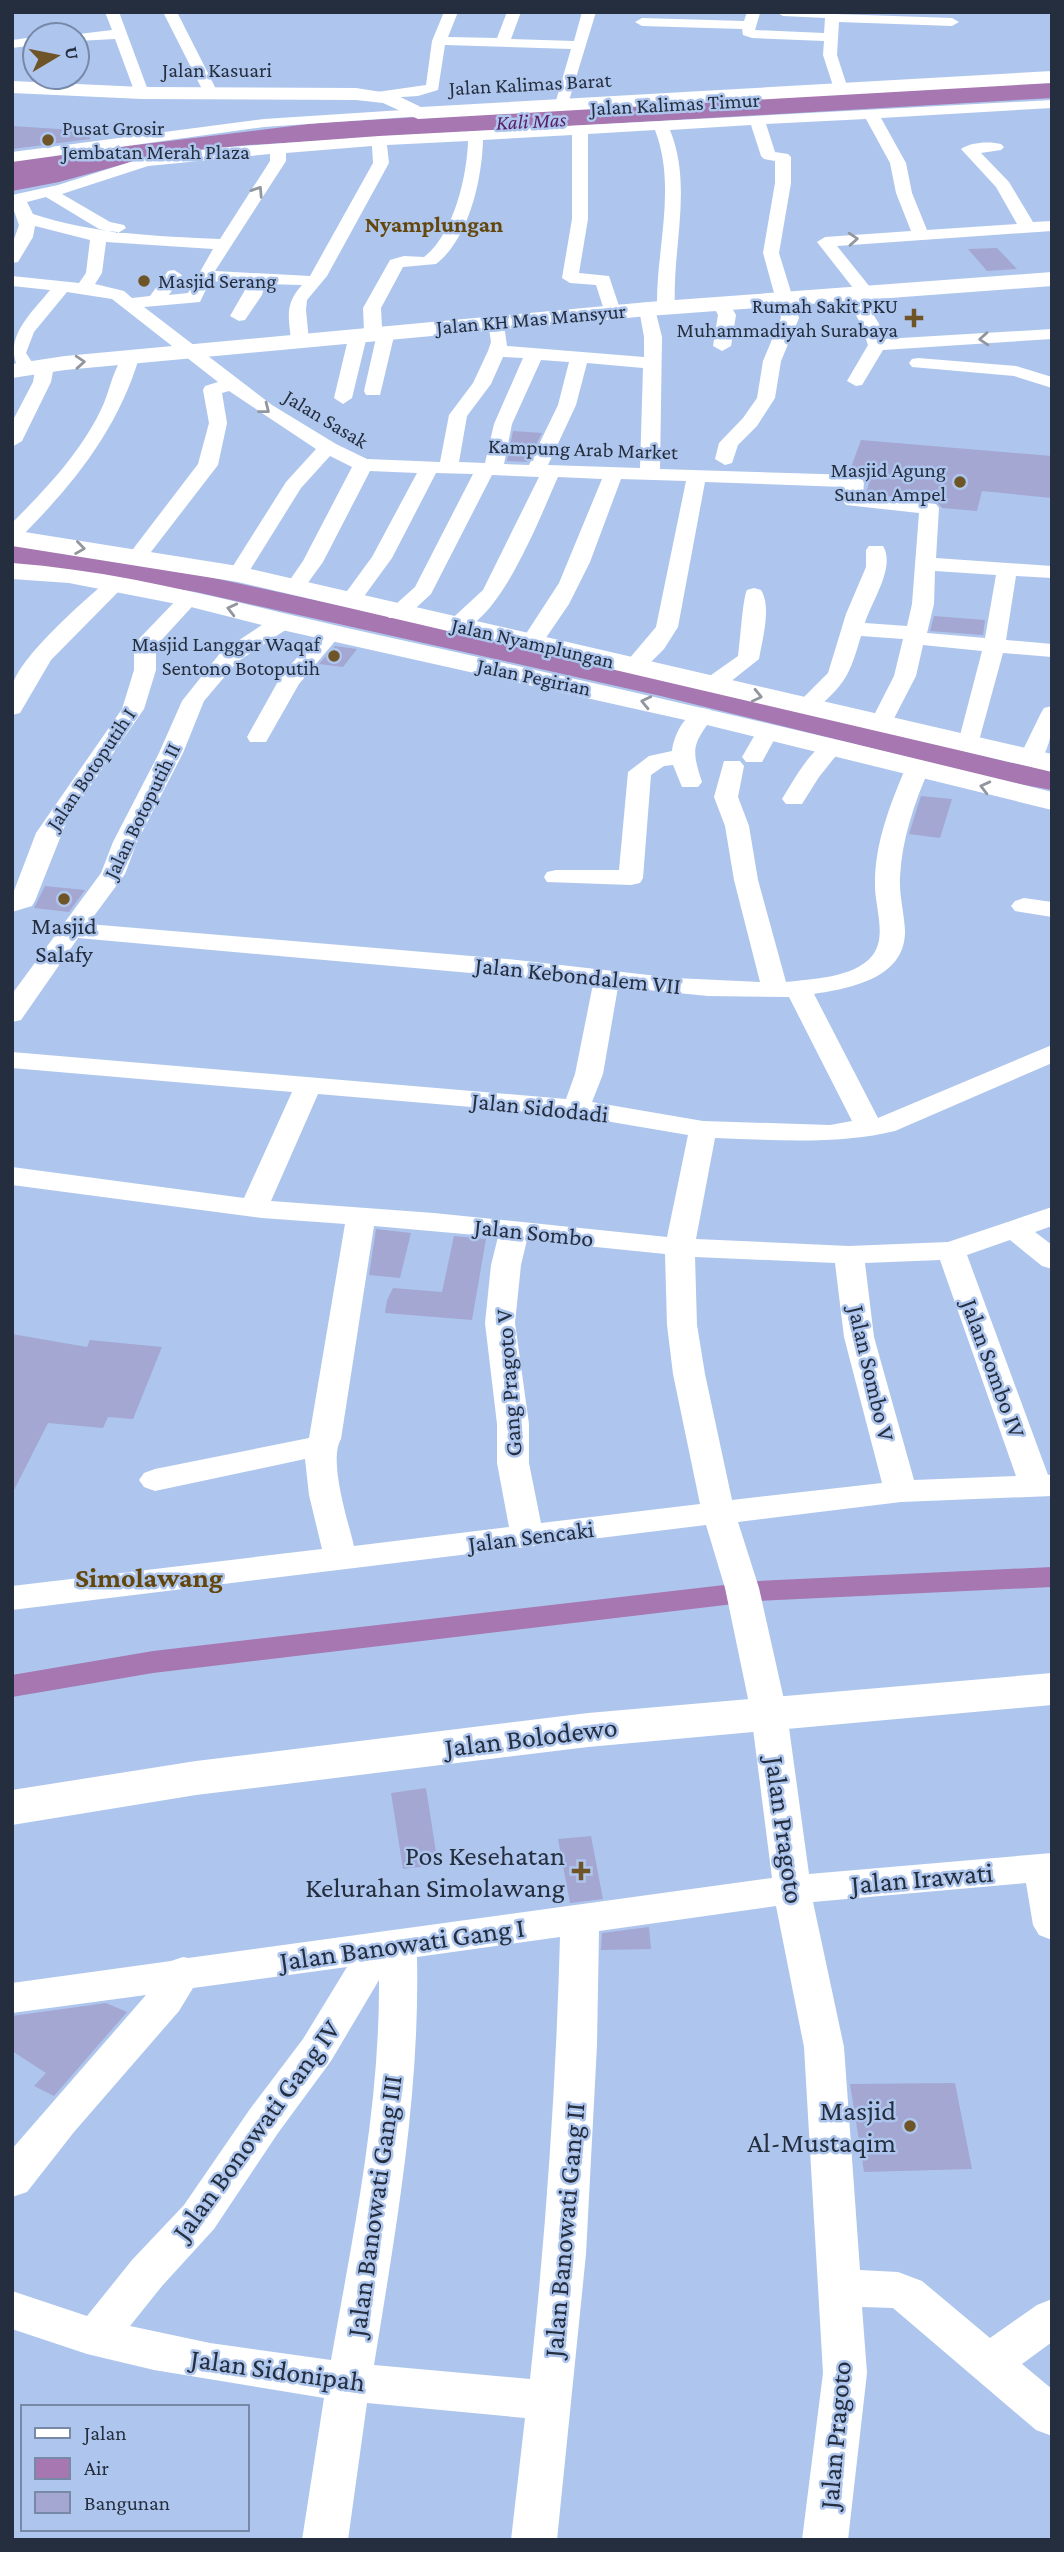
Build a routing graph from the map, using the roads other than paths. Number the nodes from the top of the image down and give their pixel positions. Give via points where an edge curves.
1 (112, 12) edge
2 (170, 12) edge
3 (451, 12) edge
4 (513, 12) edge
5 (589, 12) edge
6 (783, 12) edge
7 (833, 15) edge
8 (751, 19) edge
9 (642, 22) dead end
10 (952, 22) dead end
11 (120, 34) junction
12 (91, 36) edge
13 (829, 37) junction
14 (439, 41) junction
15 (502, 43) junction
16 (580, 45) junction
17 (1052, 77) edge
18 (12, 88) edge
19 (841, 89) junction
20 (142, 93) junction
21 (211, 93) junction
22 (375, 96) junction
23 (562, 104) junction
24 (1046, 104) edge
25 (418, 113) junction
26 (871, 114) junction
27 (757, 121) junction
28 (1052, 121) edge
29 (661, 126) junction
30 (580, 130) junction
31 (476, 136) junction
32 (379, 141) junction
33 (996, 147) dead end
34 (278, 149) junction
35 (12, 157) edge
36 (48, 192) junction
37 (15, 199) edge
38 (28, 218) junction
39 (1052, 226) edge
40 (1028, 227) junction
41 (921, 235) junction
42 (99, 236) junction
43 (228, 238) junction
44 (12, 258) edge
45 (174, 275) dead end
46 (204, 276) junction
47 (259, 278) junction
48 (1052, 279) edge
49 (12, 281) edge
50 (314, 281) junction
51 (62, 286) junction
52 (84, 288) junction
53 (858, 292) junction
54 (783, 298) junction
55 (155, 302) junction
56 (129, 303) junction
57 (721, 303) junction
58 (657, 308) junction
59 (611, 312) junction
60 (239, 316) dead end
61 (497, 322) junction
62 (373, 333) junction
63 (1052, 334) edge
64 (300, 341) junction
65 (877, 345) junction
66 (722, 346) dead end
67 (497, 351) junction
68 (191, 352) junction
69 (534, 355) junction
70 (130, 358) junction
71 (579, 358) junction
72 (652, 363) junction
73 (918, 363) dead end
74 (28, 368) edge
75 (856, 381) dead end
76 (233, 383) junction
77 (1052, 383) edge
78 (373, 391) dead end
79 (343, 398) dead end
80 (12, 441) edge
81 (326, 449) junction
82 (725, 459) dead end
83 (363, 465) junction
84 (439, 468) junction
85 (489, 469) junction
86 (544, 470) junction
87 (614, 473) junction
88 (650, 474) junction
89 (697, 475) junction
90 (12, 536) edge
91 (876, 550) dead end
92 (137, 557) junction
93 (927, 564) junction
94 (1007, 570) junction
95 (12, 571) edge
96 (1052, 572) edge
97 (237, 574) junction
98 (116, 584) junction
99 (296, 587) junction
100 (754, 594) dead end
101 (189, 598) junction
102 (351, 602) junction
103 (282, 622) junction
104 (853, 629) junction
105 (414, 630) junction
106 (331, 633) junction
107 (914, 636) junction
108 (531, 643) junction
109 (993, 647) junction
110 (1052, 651) edge
111 (634, 666) junction
112 (712, 685) junction
113 (805, 707) junction
114 (12, 708) edge
115 (1052, 713) edge
116 (703, 715) junction
117 (880, 724) junction
118 (768, 731) junction
119 (258, 737) dead end
120 (969, 743) junction
121 (832, 747) junction
122 (681, 756) junction
123 (1041, 760) edge
124 (917, 769) junction
125 (690, 782) dead end
126 (794, 799) dead end
127 (1052, 801) edge
128 (556, 877) dead end
129 (12, 905) edge
130 (1024, 906) dead end
131 (1052, 910) edge
132 (70, 930) junction
133 (24, 975) edge
134 (607, 977) junction
135 (787, 989) junction
136 (12, 1014) edge
137 (1052, 1053) edge
138 (12, 1060) edge
139 (308, 1087) junction
140 (576, 1108) junction
141 (704, 1129) junction
142 (870, 1129) junction
143 (12, 1176) edge
144 (254, 1208) junction
145 (361, 1216) junction
146 (1052, 1216) edge
147 (515, 1230) junction
148 (1016, 1231) junction
149 (680, 1247) junction
150 (951, 1251) junction
151 (849, 1255) junction
152 (1052, 1260) edge
153 (320, 1446) junction
154 (155, 1480) dead end
155 (1044, 1486) edge
156 (901, 1491) junction
157 (718, 1511) junction
158 (527, 1537) junction
159 (341, 1560) junction
160 (12, 1598) edge
161 (1052, 1689) edge
162 (769, 1713) junction
163 (12, 1808) edge
164 (1047, 1867) edge
165 (792, 1890) junction
166 (580, 1920) junction
167 (1052, 1925) edge
168 (388, 1946) junction
169 (183, 1972) junction
170 (12, 1998) edge
171 (12, 2180) edge
172 (839, 2287) junction
173 (12, 2310) edge
174 (1052, 2318) edge
175 (96, 2337) junction
176 (989, 2363) junction
177 (348, 2382) junction
178 (549, 2400) junction
179 (1052, 2416) edge
180 (326, 2540) edge
181 (534, 2540) edge
182 (825, 2540) edge

1 - 11 street
2 - 21 street
3 - 14 street
4 - 15 street
5 - 16 street
6 - 7 street
7 - 10 street
7 - 13 street
8 - 9 street
8 - 13 street via 748,32 755,35
11 - 12 street
11 - 20 street
13 - 19 street via 832,67
14 - 15 street
14 - 22 street via 433,87
15 - 16 street
16 - 23 street
17 - 19 street, Jalan Kalimas Barat
18 - 20 street, Jalan Kasuari
19 - 23 street, Jalan Kalimas Barat
20 - 21 street, Jalan Kasuari
21 - 22 street, Jalan Kasuari
22 - 25 street, Jalan Kasuari
23 - 25 street, Jalan Kalimas Barat
24 - 26 street, Jalan Kalimas Timur
24 - 28 street
25 - 35 street, Jalan Kalimas Barat via 264,123
26 - 27 street, Jalan Kalimas Timur
26 - 41 street via 898,163
27 - 29 street, Jalan Kalimas Timur
27 - 54 street via 769,156 783,157 771,253
29 - 30 street, Jalan Kalimas Timur
29 - 58 street via 674,159 665,274
30 - 31 street, Jalan Kalimas Timur
30 - 59 street via 580,219 570,278 603,280
31 - 32 street, Jalan Kalimas Timur
31 - 62 street via 462,215 433,258 396,264 372,308
32 - 34 street, Jalan Kalimas Timur
32 - 50 street via 381,163
33 - 40 street via 969,149 1003,185
34 - 36 street, Jalan Kalimas Timur via 146,162
43 -> 34 street via 278,161
36 - 37 street, Jalan Kalimas Timur
36 - 43 street via 106,226
37 - 38 street
38 - 42 street
38 - 44 street via 26,235
39 - 40 street
40 - 41 street
53 -> 41 street via 825,242
42 - 43 street
42 - 52 street via 96,266
43 - 46 street
45 - 55 street
46 - 47 street
46 - 55 street via 194,298
47 - 50 street
47 - 60 street
48 - 53 street, Jalan KH Mas Mansyur
49 - 51 street
50 - 64 street via 296,310
51 - 52 street
51 - 74 street via 26,331 17,353
52 - 56 street via 118,295
53 - 54 street, Jalan KH Mas Mansyur
53 - 65 street
54 - 57 street, Jalan KH Mas Mansyur
54 - 82 street via 790,318 772,361 766,398 729,443
55 - 56 street
56 - 68 street, Jalan Sasak
57 - 58 street, Jalan KH Mas Mansyur
57 - 66 street via 727,315
58 - 59 street, Jalan KH Mas Mansyur
58 - 72 street
59 - 61 street, Jalan KH Mas Mansyur
61 - 62 street, Jalan KH Mas Mansyur
61 - 67 street
62 - 64 street, Jalan KH Mas Mansyur
62 - 78 street
62 - 79 street
63 -> 65 street
64 - 68 street, Jalan KH Mas Mansyur
65 - 75 street
67 - 69 street
67 - 84 street via 482,384 458,415
68 - 70 street, Jalan KH Mas Mansyur
68 - 76 street, Jalan Sasak
69 - 71 street
69 - 85 street via 503,424
74 -> 70 street, Jalan KH Mas Mansyur
70 - 90 street via 113,407 73,470
71 - 72 street
71 - 86 street
72 - 88 street
73 - 77 street via 1016,371
74 - 80 street via 42,382
76 -> 81 street, Jalan Sasak via 286,425
76 - 92 street via 212,390 218,424 208,465
81 - 83 street, Jalan Sasak
81 - 97 street via 293,486
83 - 84 street, Kampung Arab Market
83 - 99 street, Jalan Sasak
84 - 85 street, Kampung Arab Market
84 - 102 street
85 - 86 street, Kampung Arab Market
85 - 105 street via 424,590
86 - 87 street, Kampung Arab Market
86 - 105 street via 492,593 473,613
87 - 88 street, Kampung Arab Market
87 - 108 street via 574,577
88 - 89 street, Kampung Arab Market
89 - 93 street, Kampung Arab Market via 855,482 853,501 929,508
89 - 111 street via 667,627
90 -> 92 street, Jalan Nyamplungan
91 - 104 street via 876,567
92 - 97 street, Jalan Nyamplungan
93 - 94 street
93 - 107 street
94 - 96 street
94 - 109 street
95 - 98 street, Jalan Pegirian
97 - 99 street, Jalan Nyamplungan
98 - 101 street, Jalan Pegirian
98 - 114 street via 42,658
99 - 102 street, Jalan Nyamplungan
100 - 112 street via 748,659
103 -> 101 street, Jalan Pegirian
101 - 129 street, Jalan Botoputih I via 145,644 145,670 133,709 56,818 23,901
102 - 105 street, Jalan Nyamplungan
103 - 106 street, Jalan Pegirian
103 - 132 street, Jalan Botoputih II via 229,657 193,701 113,874
104 - 107 street
104 - 113 street via 833,682
105 - 106 street, Jalan Pegirian
105 - 108 street, Jalan Nyamplungan
116 -> 105 street, Jalan Pegirian
106 - 119 street via 289,681
107 - 109 street
107 - 117 street via 905,676
108 - 111 street, Jalan Nyamplungan
109 - 110 street
109 - 120 street
111 - 112 street, Jalan Nyamplungan
112 -> 113 street, Jalan Nyamplungan
113 - 117 street, Jalan Nyamplungan
115 - 123 street
116 - 118 street, Jalan Pegirian
116 - 122 street via 692,725
117 - 120 street, Jalan Nyamplungan
118 - 121 street, Jalan Pegirian
118 - 135 street via 743,762 726,797 737,826 747,880
120 - 123 street, Jalan Nyamplungan
121 - 124 street, Jalan Pegirian
121 - 126 street
122 - 125 street
122 - 128 street via 657,761 640,772 631,878
127 -> 124 street, Jalan Pegirian
124 - 135 street, Jalan Kebondalem VII via 893,830 887,882 893,934 885,959 844,980
130 - 131 street
132 - 133 street, Jalan Botoputih II
132 - 134 street, Jalan Kebondalem VII
133 - 136 street, Jalan Botoputih II
134 - 135 street, Jalan Kebondalem VII via 666,985
134 - 140 street via 589,1074
135 - 142 street
137 - 142 street, Jalan Sidodadi
138 - 139 street, Jalan Sidodadi
139 - 140 street, Jalan Sidodadi
139 - 144 street
140 - 141 street, Jalan Sidodadi
141 - 142 street, Jalan Sidodadi via 796,1133
141 - 149 street, Jalan Pragoto
143 - 144 street, Jalan Sombo
144 - 145 street, Jalan Sombo
145 - 147 street, Jalan Sombo
145 - 153 street via 325,1439
146 - 148 street, Jalan Sombo
147 - 149 street, Jalan Sombo
147 - 158 street, Gang Pragoto V via 500,1323 513,1424 513,1463
148 - 150 street, Jalan Sombo
148 - 152 street
149 - 151 street, Jalan Sombo
149 - 157 street, Jalan Pragoto via 682,1325 689,1374
150 - 151 street, Jalan Sombo
150 - 155 street, Jalan Sombo IV
151 - 156 street, Jalan Sombo V via 859,1337
153 - 154 street
153 - 159 street via 325,1495
155 - 156 street, Jalan Sencaki
156 - 157 street, Jalan Sencaki
157 - 158 street, Jalan Sencaki
157 - 162 street, Jalan Pragoto via 743,1595
158 - 159 street, Jalan Sencaki
159 - 160 street, Jalan Sencaki
161 - 162 street, Jalan Bolodewo
162 - 163 street, Jalan Bolodewo via 587,1730 196,1778
162 - 165 street, Jalan Pragoto
164 - 165 street, Jalan Irawati
164 - 167 street
165 - 166 street, Jalan Banowati Gang I
165 - 172 street, Jalan Pragoto via 824,2047
166 - 168 street, Jalan Banowati Gang I
166 - 178 street, Jalan Banowati Gang II via 565,2255
168 - 169 street, Jalan Banowati Gang I
168 - 175 street, Jalan Bonowati Gang IV via 199,2217
168 - 177 street, Jalan Banowati Gang III via 399,2013 388,2152
169 - 170 street, Jalan Banowati Gang I
169 - 171 street via 165,2000
172 - 176 street via 901,2291
172 - 182 street, Jalan Pragoto via 845,2373
173 - 175 street, Jalan Sidonipah
174 - 176 street
175 - 177 street, Jalan Sidonipah via 186,2357
176 - 179 street
177 - 178 street, Jalan Sidonipah
177 - 180 street, Jalan Banowati Gang III
178 - 181 street, Jalan Banowati Gang II

